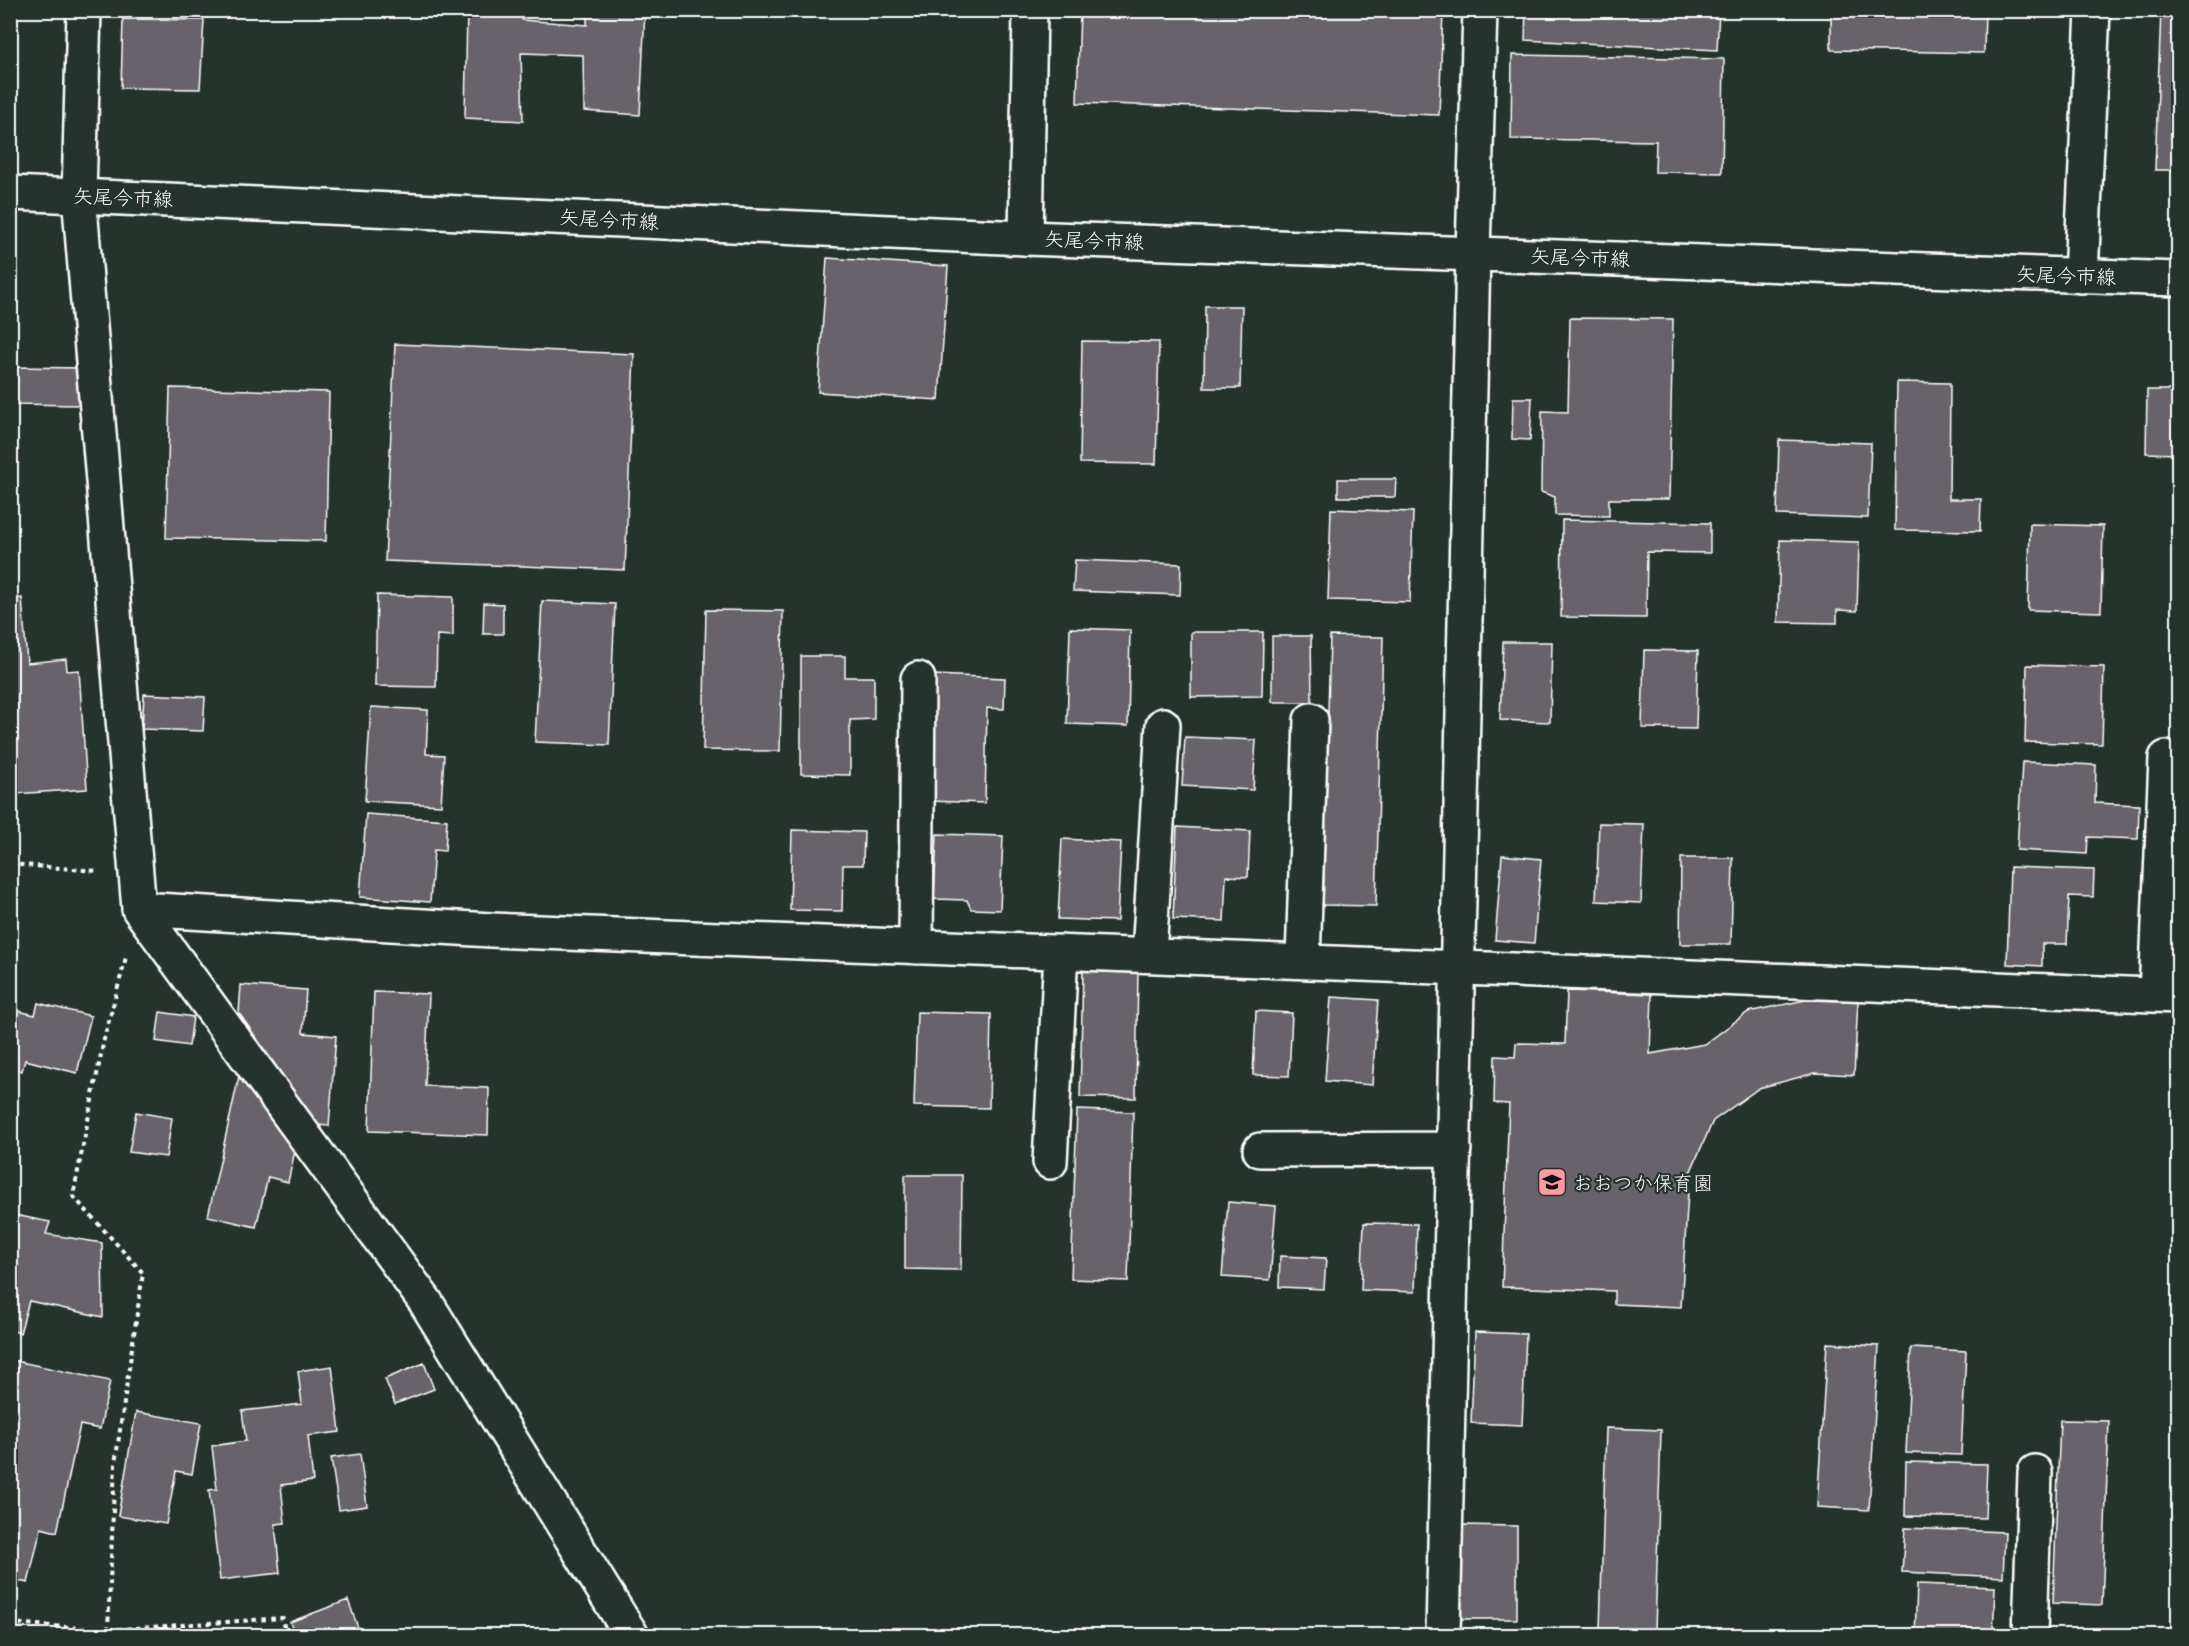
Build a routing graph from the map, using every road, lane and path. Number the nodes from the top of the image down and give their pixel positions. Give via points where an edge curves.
1 (84, 10) edge
2 (1030, 10) edge
3 (1480, 10) edge
4 (2093, 10) edge
5 (10, 193) edge
6 (79, 195) junction
7 (1026, 238) junction
8 (1473, 252) junction
9 (2081, 276) junction
10 (2178, 279) edge
11 (918, 679) dead end
12 (1311, 720) dead end
13 (1162, 725) dead end
14 (2166, 758) dead end
15 (10, 864) edge
16 (136, 874) junction
17 (139, 909) junction
18 (916, 946) junction
19 (1061, 952) junction
20 (1149, 955) junction
21 (1303, 961) junction
22 (1458, 967) junction
23 (2167, 995) edge
24 (1454, 1149) junction
25 (1260, 1150) dead end
26 (1050, 1162) dead end
27 (2035, 1472) dead end
28 (10, 1623) edge
29 (108, 1630) junction
30 (285, 1635) edge
31 (632, 1635) edge
32 (1443, 1635) edge
33 (2030, 1635) edge

1 - 6 street
2 - 7 street
3 - 8 street
4 - 9 street
5 - 6 street, 矢尾今市線
6 - 7 street, 矢尾今市線
6 - 16 street
7 - 8 street, 矢尾今市線
8 - 9 street, 矢尾今市線
8 - 22 street
9 - 10 street, 矢尾今市線
11 - 18 street
12 - 21 street
13 - 20 street
14 - 23 street
15 - 16 path
16 - 17 street
17 - 18 street via 491,930
17 - 29 path via 104,1039 73,1196 142,1273 115,1464
17 - 31 street via 425,1301
18 - 19 street
19 - 20 street
19 - 26 street
20 - 21 street
21 - 22 street
22 - 23 street
22 - 24 street
24 - 25 street
24 - 32 street
27 - 33 street
28 - 29 path
29 - 30 path via 283,1618

